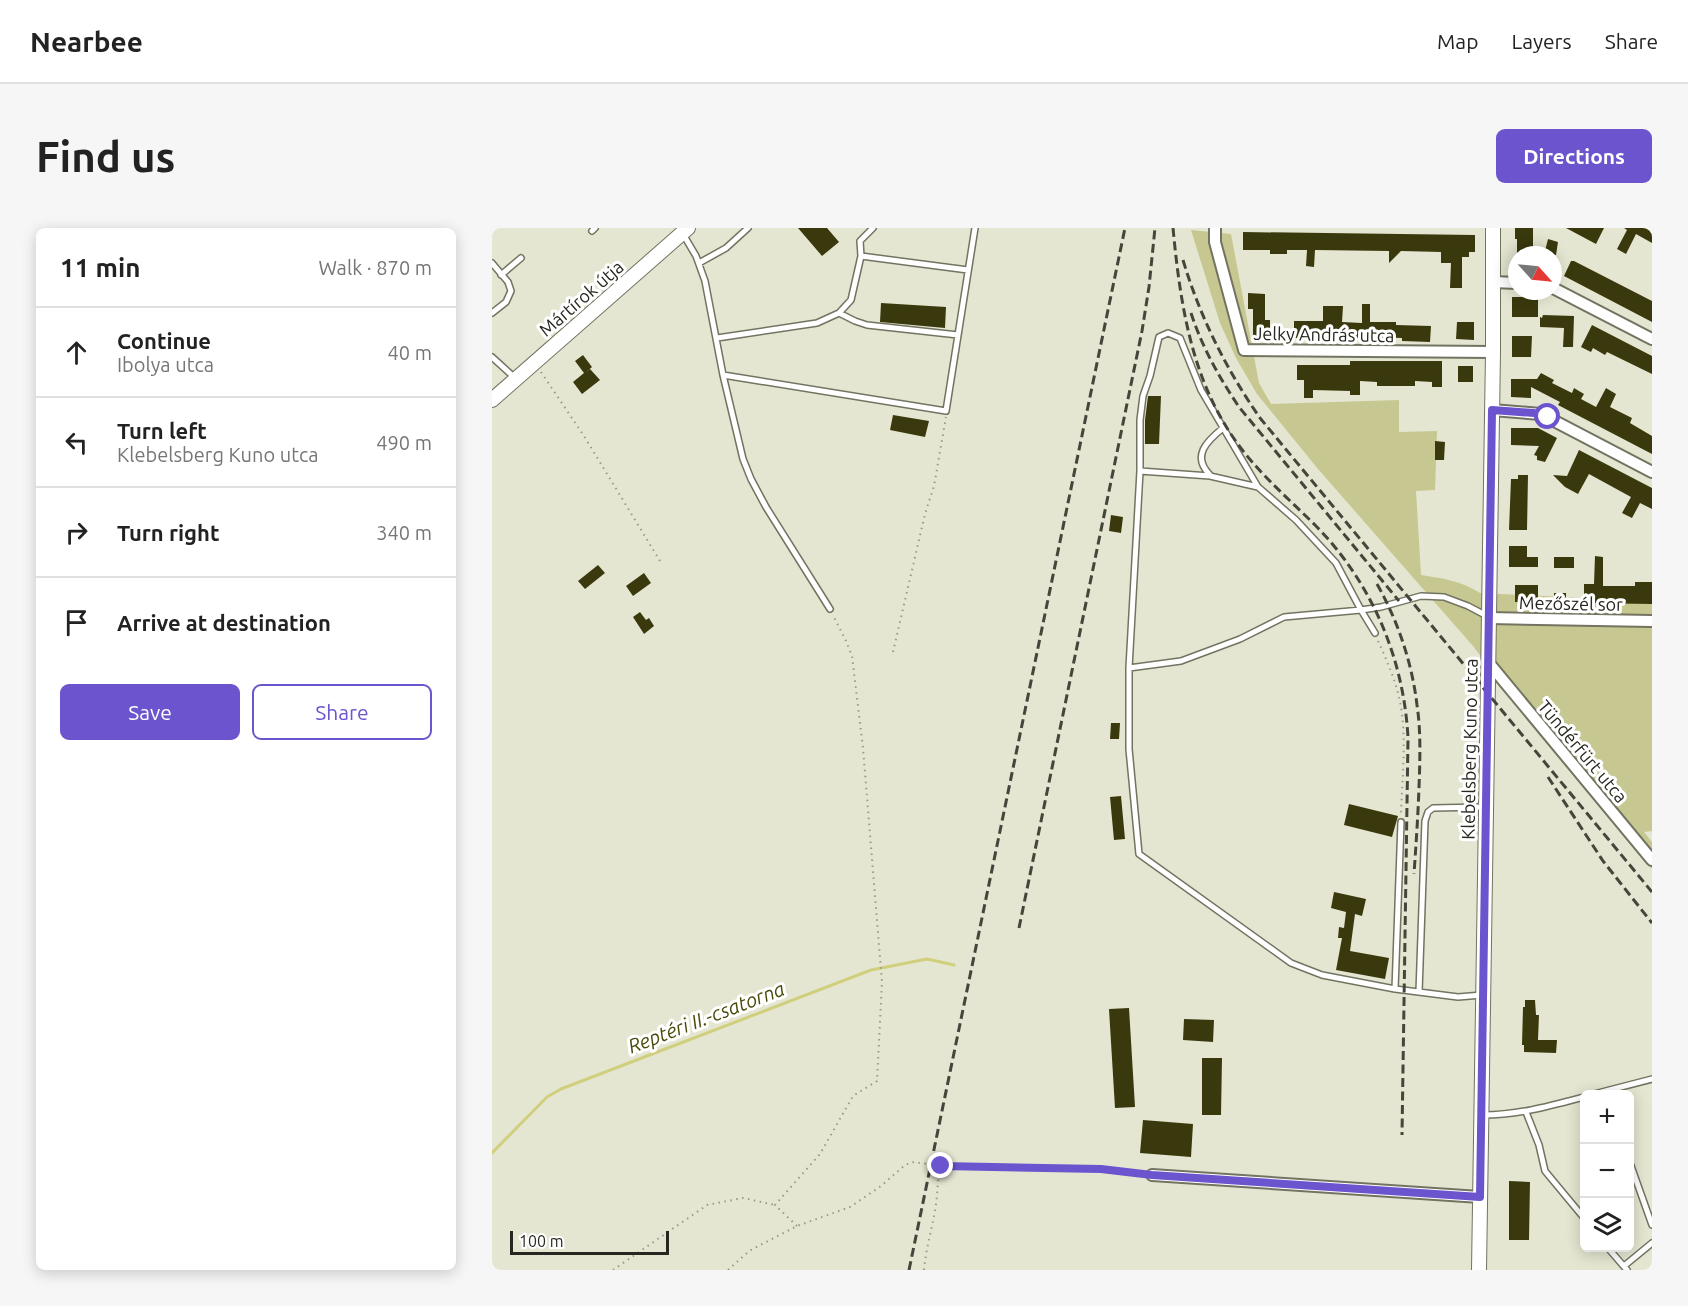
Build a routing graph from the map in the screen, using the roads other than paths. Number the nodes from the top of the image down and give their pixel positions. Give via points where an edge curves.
1 (748, 228) edge
2 (873, 228) edge
3 (975, 228) edge
4 (1215, 228) edge
5 (1493, 228) edge
6 (685, 230) edge
7 (861, 256) junction
8 (521, 258) dead end
9 (492, 263) edge
10 (699, 264) junction
11 (968, 270) junction
12 (501, 274) junction
13 (1493, 282) junction
14 (1508, 283) edge
15 (1562, 293) edge
16 (492, 313) edge
17 (838, 313) junction
18 (958, 335) junction
19 (717, 338) junction
20 (1652, 339) edge
21 (1493, 352) junction
22 (492, 357) edge
23 (723, 375) junction
24 (516, 379) junction
25 (495, 397) edge
26 (1492, 410) junction
27 (1223, 428) junction
28 (1140, 471) junction
29 (1652, 472) edge
30 (1210, 476) junction
31 (1258, 487) junction
32 (830, 609) road end
33 (1361, 610) junction
34 (1489, 618) junction
35 (1652, 621) edge
36 (1375, 633) road end
37 (1488, 662) junction
38 (1129, 668) junction
39 (1486, 807) junction
40 (1401, 822) road end
41 (1652, 860) edge
42 (1395, 989) junction
43 (1419, 992) junction
44 (1484, 995) junction
45 (1652, 1079) edge
46 (1614, 1090) edge
47 (1580, 1098) edge
48 (1526, 1112) junction
49 (1481, 1115) junction
50 (1152, 1175) road end
51 (1634, 1176) edge
52 (1480, 1197) junction
53 (1580, 1213) edge
54 (1652, 1225) edge
55 (1652, 1243) edge
56 (1611, 1252) edge
57 (1625, 1268) edge
58 (1479, 1270) edge

1 - 10 lane via 726,248
2 - 7 lane via 860,241
3 - 11 lane
4 - 21 street, Jelky András utca via 1215,242 1244,350
5 - 13 street, Klebelsberg Kuno utca
6 - 10 lane
6 - 24 street, Mártírok útja
7 - 11 lane
7 - 17 lane via 851,300
8 - 12 lane
9 - 12 lane
10 - 19 lane
11 - 18 lane
12 - 16 lane via 510,286 510,294
13 - 14 street
13 - 21 street, Klebelsberg Kuno utca
15 - 20 street
17 - 18 lane via 867,325
17 - 19 lane via 817,323
18 - 23 lane via 946,411
19 - 23 lane
21 - 26 street, Klebelsberg Kuno utca
22 - 24 lane
23 - 32 lane via 751,479
24 - 25 street, Mártírok útja
26 - 29 street via 1541,414
26 - 34 street, Klebelsberg Kuno utca
27 - 28 lane via 1201,390 1180,338 1168,333 1159,337 1143,396
27 - 30 lane via 1204,445 1201,455
27 - 31 lane
28 - 30 lane
28 - 38 lane
30 - 31 lane
31 - 33 lane via 1336,563
33 - 34 lane via 1433,596 1457,601
33 - 36 lane
33 - 38 lane via 1284,618 1181,661
34 - 35 street, Mezőszél sor
34 - 37 street, Klebelsberg Kuno utca
37 - 39 street, Klebelsberg Kuno utca
37 - 41 street, Tündérfürt utca
38 - 42 lane via 1129,749 1139,854 1291,963 1322,975
39 - 43 lane via 1433,808 1425,820
39 - 44 street, Klebelsberg Kuno utca
40 - 42 lane
42 - 43 lane
43 - 44 lane via 1458,997
44 - 49 street, Klebelsberg Kuno utca
45 - 46 lane
47 - 48 lane
48 - 49 lane
48 - 53 lane via 1545,1171
49 - 52 street, Klebelsberg Kuno utca
50 - 52 street
51 - 54 lane
52 - 58 street, Klebelsberg Kuno utca
55 - 57 lane
56 - 57 lane

